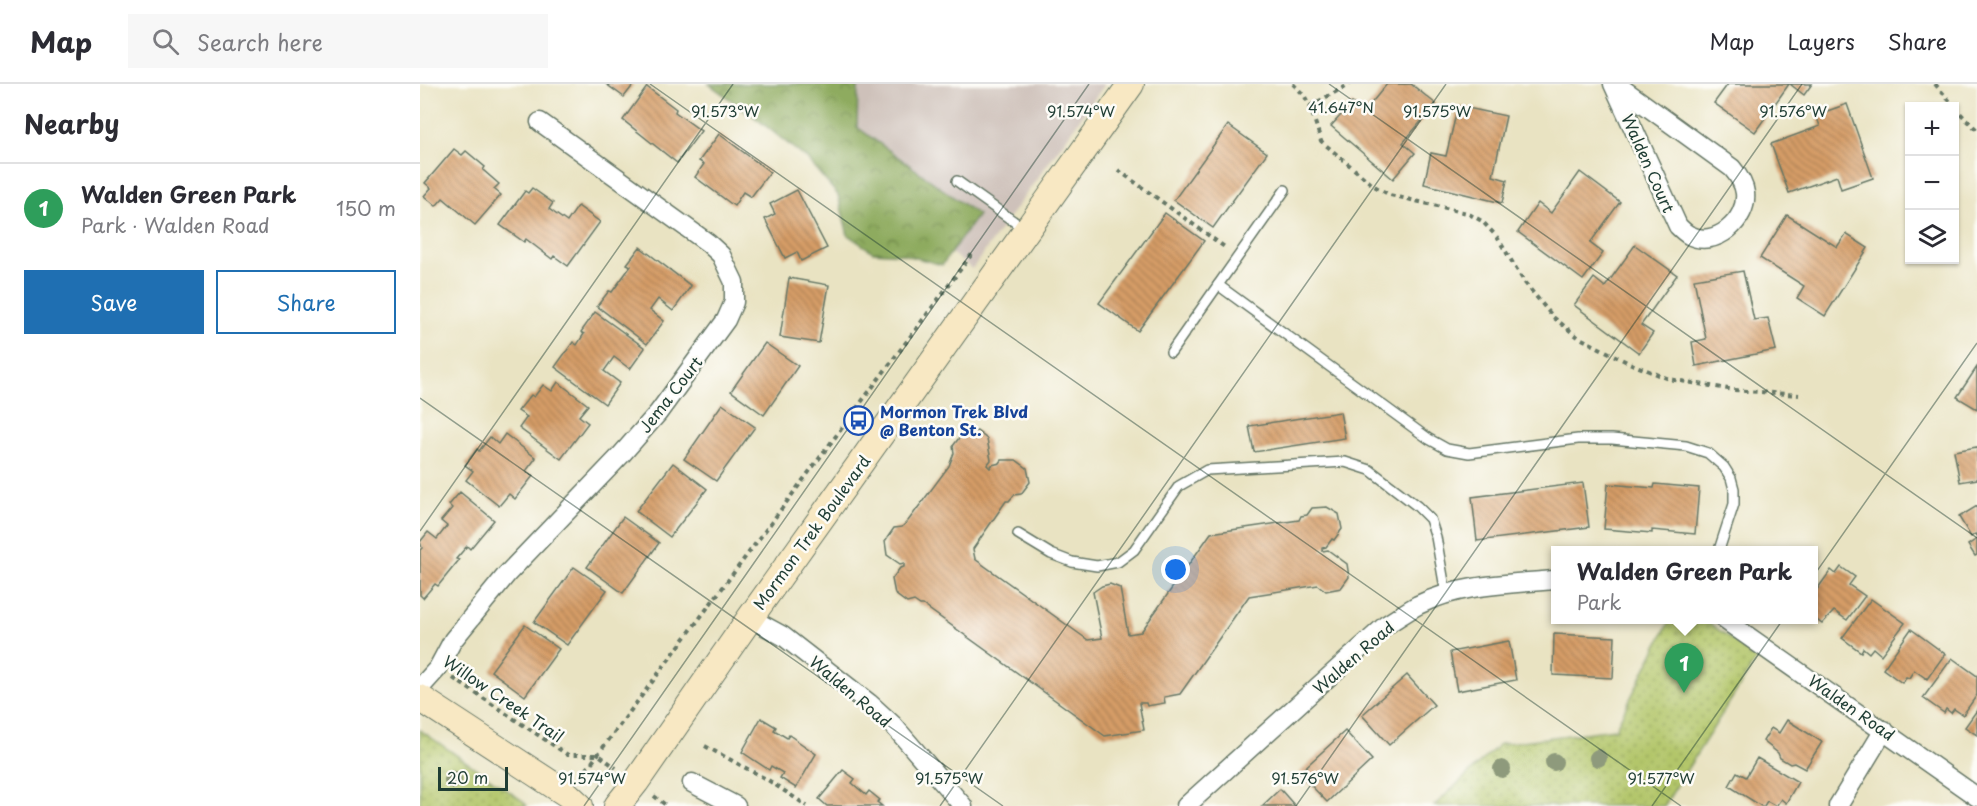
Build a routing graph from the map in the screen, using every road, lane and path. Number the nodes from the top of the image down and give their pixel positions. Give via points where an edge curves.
1 (1131, 84) edge
2 (1293, 84) edge
3 (1350, 84) edge
4 (1615, 84) edge
5 (1935, 84) edge
6 (1950, 102) edge
7 (1310, 106) junction
8 (1959, 112) edge
9 (540, 122) dead end
10 (1977, 130) edge
11 (1118, 170) dead end
12 (957, 181) dead end
13 (1286, 190) dead end
14 (1027, 230) junction
15 (1230, 250) dead end
16 (972, 254) dead end
17 (1218, 285) junction
18 (1171, 351) dead end
19 (1799, 395) dead end
20 (1018, 534) dead end
21 (1720, 546) edge
22 (1551, 580) edge
23 (1446, 594) junction
24 (750, 618) junction
25 (1731, 624) edge
26 (438, 668) junction
27 (420, 688) edge
28 (420, 698) edge
29 (1884, 730) junction
30 (705, 746) dead end
31 (599, 755) junction
32 (636, 782) junction
33 (692, 783) dead end
34 (1977, 797) edge
35 (573, 800) edge
36 (617, 806) edge
37 (668, 806) edge
38 (736, 806) edge
39 (807, 806) edge
40 (963, 806) edge
41 (1186, 806) edge
42 (1838, 806) edge

1 - 14 main road, Mormon Trek Boulevard
2 - 7 path
3 - 7 path
4 - 4 street, Walden Court via 1740,177 1745,204 1739,218 1726,230 1714,237 1701,238 1678,226
5 - 6 path
7 - 19 path via 1321,141 1374,186 1390,195 1482,220 1525,283 1553,316 1578,337 1669,379
8 - 10 path
9 - 26 street, Jema Court via 721,255 734,282 734,302 726,320 658,413 507,574 453,640
11 - 15 path
12 - 14 lane
13 - 17 lane
14 - 24 main road, Mormon Trek Boulevard
16 - 31 path
17 - 18 lane
17 - 21 lane via 1447,449 1469,453 1553,441 1600,439 1686,446 1708,453 1724,467 1734,489 1734,504
20 - 23 lane via 1072,562 1097,566 1118,562 1134,550 1179,486 1207,470 1345,462 1370,470 1430,519
22 - 23 street, Walden Road via 1468,588
23 - 41 street, Walden Road via 1386,625
24 - 32 main road, Mormon Trek Boulevard
24 - 40 street, Walden Road via 783,636 869,703
25 - 29 street, Walden Road
26 - 27 street, Jema Court
26 - 31 path, Willow Creek Trail via 567,754
28 - 35 main road
29 - 34 street, Walden Road
29 - 42 street
30 - 39 path
31 - 32 path
31 - 35 path
32 - 36 main road, Mormon Trek Boulevard
32 - 37 path
33 - 38 street

